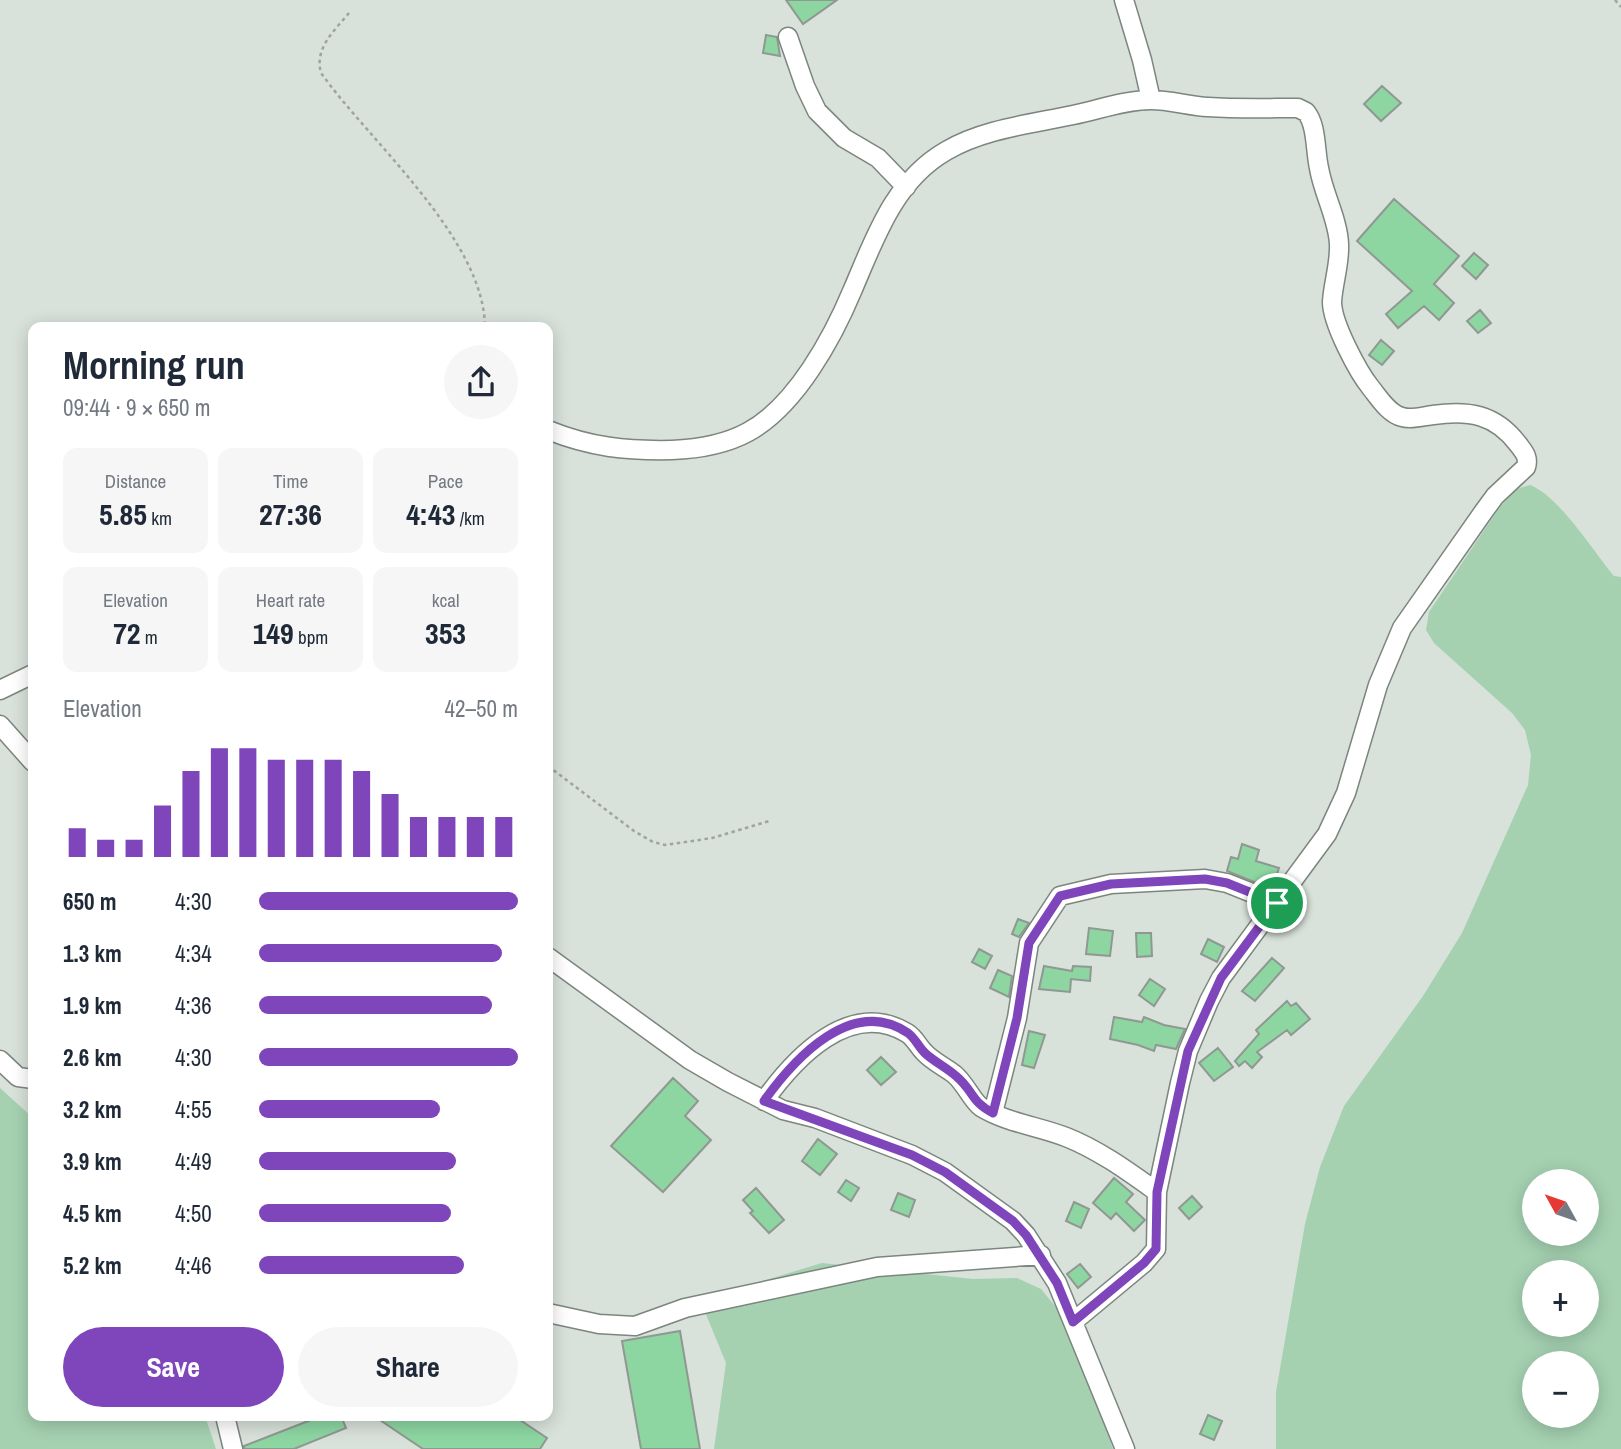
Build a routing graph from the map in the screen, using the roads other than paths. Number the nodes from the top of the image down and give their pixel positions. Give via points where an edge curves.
1 (1124, 0) edge
2 (788, 37) dead end
3 (1151, 100) junction
4 (906, 187) junction
5 (553, 432) edge
6 (28, 676) edge
7 (0, 690) edge
8 (0, 725) edge
9 (28, 756) edge
10 (1277, 903) junction
11 (553, 961) edge
12 (0, 1060) edge
13 (26, 1078) edge
14 (764, 1101) junction
15 (993, 1113) junction
16 (1157, 1192) junction
17 (1041, 1255) junction
18 (553, 1314) edge
19 (1073, 1322) junction
20 (226, 1421) edge
21 (233, 1449) edge
22 (1125, 1449) edge

1 - 3 street
2 - 4 street via 817,111 844,138 878,158
3 - 4 street via 971,140 924,166
3 - 10 street via 1306,111 1338,235 1334,317 1367,383 1402,417 1457,411 1495,423 1510,433 1528,461 1483,511 1402,628 1378,685 1338,814
4 - 5 street via 884,218 829,341 775,413 749,432 704,446 637,450 586,444
6 - 7 street
8 - 9 street
10 - 15 street via 1205,879 1111,884 1060,896 1029,943 1017,1018
10 - 16 street via 1221,978 1194,1036
11 - 14 street via 690,1060
12 - 13 street
14 - 15 street via 785,1073 837,1030 877,1022 908,1034 959,1079 975,1102
14 - 17 street via 912,1155 945,1172 1013,1221
15 - 16 street via 1082,1144
16 - 19 street via 1158,1243 1154,1253
17 - 18 street via 877,1266 685,1308 635,1325 618,1327
17 - 19 street
19 - 22 street
20 - 21 street

